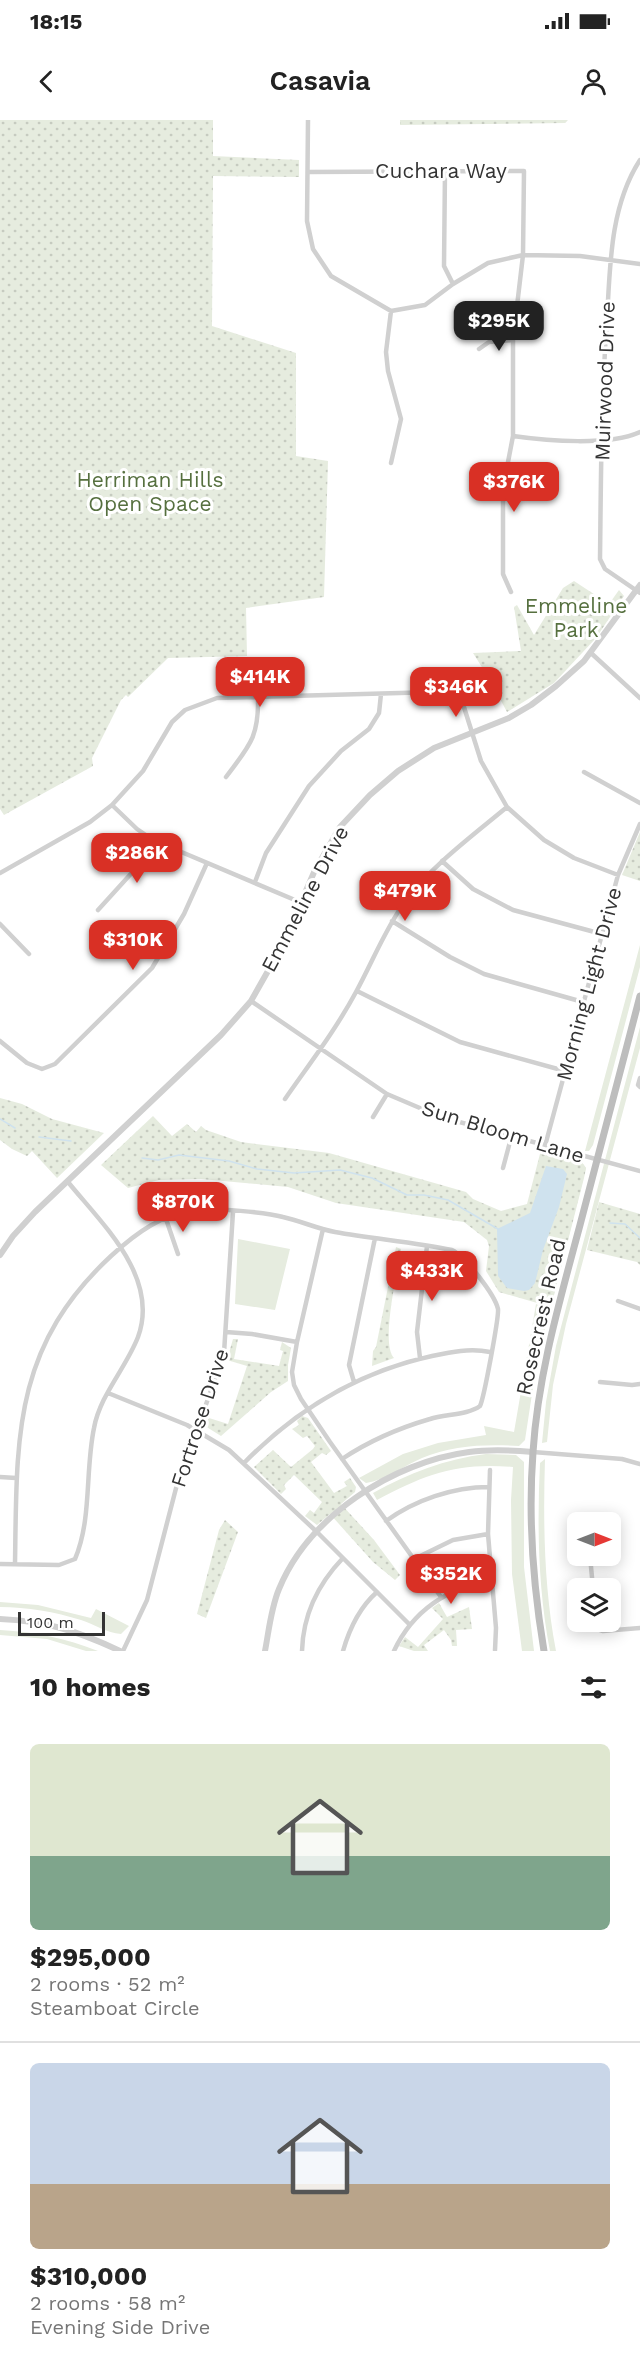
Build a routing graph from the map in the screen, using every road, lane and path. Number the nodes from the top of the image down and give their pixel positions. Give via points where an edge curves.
1 (308, 120) edge
2 (640, 160) edge
3 (445, 171) junction
4 (308, 172) junction
5 (523, 255) junction
6 (611, 259) junction
7 (640, 264) edge
8 (453, 284) junction
9 (391, 311) junction
10 (513, 340) junction
11 (478, 349) dead end
12 (640, 432) edge
13 (513, 436) junction
14 (602, 440) junction
15 (391, 464) dead end
16 (639, 590) edge
17 (511, 592) dead end
18 (591, 653) junction
19 (381, 694) junction
20 (258, 697) junction
21 (640, 698) edge
22 (472, 732) junction
23 (584, 772) dead end
24 (226, 777) dead end
25 (640, 803) edge
26 (112, 805) junction
27 (507, 807) junction
28 (640, 824) edge
29 (153, 840) junction
30 (442, 861) junction
31 (207, 863) junction
32 (0, 873) edge
33 (618, 875) junction
34 (255, 882) junction
35 (303, 904) junction
36 (98, 910) dead end
37 (392, 921) junction
38 (0, 924) edge
39 (602, 934) junction
40 (29, 954) dead end
41 (357, 990) junction
42 (640, 996) edge
43 (251, 1001) junction
44 (583, 1002) junction
45 (0, 1041) edge
46 (322, 1050) junction
47 (565, 1071) junction
48 (640, 1078) edge
49 (640, 1087) edge
50 (387, 1094) junction
51 (285, 1099) dead end
52 (373, 1117) dead end
53 (511, 1138) junction
54 (545, 1146) junction
55 (597, 1160) junction
56 (502, 1168) dead end
57 (640, 1171) edge
58 (68, 1182) junction
59 (233, 1212) junction
60 (166, 1219) junction
61 (323, 1229) junction
62 (375, 1238) junction
63 (427, 1246) junction
64 (120, 1247) junction
65 (178, 1254) dead end
66 (0, 1255) edge
67 (618, 1301) dead end
68 (640, 1309) edge
69 (226, 1332) junction
70 (297, 1342) junction
71 (490, 1352) junction
72 (420, 1358) junction
73 (354, 1382) junction
74 (600, 1382) dead end
75 (640, 1384) edge
76 (108, 1393) junction
77 (308, 1409) junction
78 (195, 1429) junction
79 (533, 1452) junction
80 (342, 1459) junction
81 (244, 1463) junction
82 (640, 1464) edge
83 (490, 1470) dead end
84 (0, 1477) edge
85 (16, 1478) junction
86 (489, 1487) junction
87 (365, 1492) junction
88 (386, 1521) junction
89 (317, 1532) junction
90 (488, 1533) junction
91 (343, 1558) junction
92 (414, 1559) junction
93 (0, 1564) edge
94 (15, 1564) junction
95 (491, 1582) junction
96 (377, 1592) junction
97 (441, 1597) junction
98 (0, 1619) edge
99 (410, 1625) junction
100 (640, 1628) edge
101 (621, 1630) edge
102 (495, 1650) edge
103 (122, 1651) edge
104 (266, 1651) edge
105 (302, 1651) edge
106 (343, 1651) edge
107 (394, 1651) edge
108 (544, 1651) edge

1 - 4 street
2 - 6 street, Muirwood Drive via 618,212
3 - 4 street, Cuchara Way
3 - 5 street, Cuchara Way via 524,171
3 - 8 street via 444,266
4 - 9 street via 307,221 313,249 331,276
5 - 6 street
5 - 8 street via 488,263
5 - 10 street, Cuchara Way
6 - 7 street
6 - 14 street, Muirwood Drive
8 - 9 street via 425,305
9 - 15 street via 387,371 401,419
10 - 11 street via 489,342
10 - 13 street, Cuchara Way
12 - 14 street
13 - 14 street
13 - 17 street, Cuchara Way via 503,488 503,574
14 - 16 street, Muirwood Drive via 600,559 605,569
16 - 18 street, Emmeline Drive
18 - 21 street
18 - 22 street, Emmeline Drive via 531,705
19 - 20 street
19 - 22 street via 436,692 451,696 463,704
19 - 34 street via 379,713 369,729 309,786 266,853
20 - 24 street via 253,741
20 - 26 street via 217,698 185,710 172,722 143,771
22 - 27 street via 481,761
22 - 35 street, Emmeline Drive via 434,748 370,795 340,826 315,870
23 - 25 street
26 - 29 street
26 - 32 street via 90,822
27 - 30 street
27 - 33 street via 554,846
28 - 33 street, Morning Light Drive
29 - 31 street
29 - 36 street via 138,866
30 - 37 street
30 - 39 street via 473,890 513,910
31 - 34 street
31 - 45 street via 184,914 152,968 55,1064 42,1069
33 - 39 street, Morning Light Drive
34 - 35 street
35 - 43 street, Emmeline Drive
37 - 41 street
37 - 44 street via 484,974
38 - 40 street
39 - 44 street, Morning Light Drive
41 - 46 street
41 - 47 street via 459,1042
42 - 55 main road, Rosecrest Road
43 - 46 street, Sun Bloom Lane
43 - 58 street, Emmeline Drive via 221,1035
44 - 47 street, Morning Light Drive
46 - 50 street, Sun Bloom Lane
46 - 51 street
47 - 54 street, Morning Light Drive
48 - 49 street
50 - 52 street
50 - 53 street, Sun Bloom Lane via 441,1117
53 - 54 street, Sun Bloom Lane
53 - 56 street
54 - 55 street, Sun Bloom Lane
55 - 57 street, Sun Bloom Lane
55 - 79 main road, Rosecrest Road via 546,1357
58 - 64 street
58 - 66 street, Emmeline Drive via 13,1236
59 - 60 street via 196,1210
59 - 61 street via 279,1216
59 - 69 street, Fortrose Drive
60 - 64 street via 145,1227
60 - 65 street
61 - 62 street
61 - 70 street
62 - 63 street
62 - 73 street via 349,1365
63 - 71 street via 460,1255 494,1299 498,1318
63 - 72 street via 417,1335
64 - 76 street via 140,1288 142,1314 138,1337
64 - 85 street via 69,1300 50,1332 30,1379 20,1423
67 - 68 street
69 - 70 street
69 - 78 street, Fortrose Drive via 224,1353
70 - 77 street via 292,1376
71 - 72 street via 470,1350
71 - 80 street via 483,1400 478,1407 404,1427
72 - 73 street
73 - 77 street
74 - 75 street
76 - 78 street
76 - 94 street via 94,1425 83,1540 75,1559 59,1566
77 - 80 street
77 - 81 street
78 - 81 street
78 - 103 street, Fortrose Drive via 180,1470 147,1600
79 - 82 street
79 - 87 street via 490,1450 448,1456 405,1470
79 - 108 main road, Rosecrest Road via 531,1534
80 - 87 street
81 - 89 street
83 - 86 street
84 - 85 street
85 - 94 street
86 - 88 street via 438,1496
86 - 90 street
87 - 88 street
87 - 89 street
88 - 92 street
89 - 91 street
89 - 104 street via 292,1564 280,1588
90 - 92 street via 445,1543
90 - 95 street
91 - 96 street
91 - 105 street via 309,1609
92 - 97 street
93 - 94 street
95 - 97 street via 473,1584
95 - 102 street
96 - 99 street
96 - 106 street via 356,1620
97 - 99 street
98 - 103 street via 34,1621 85,1634
99 - 107 street
100 - 101 street

